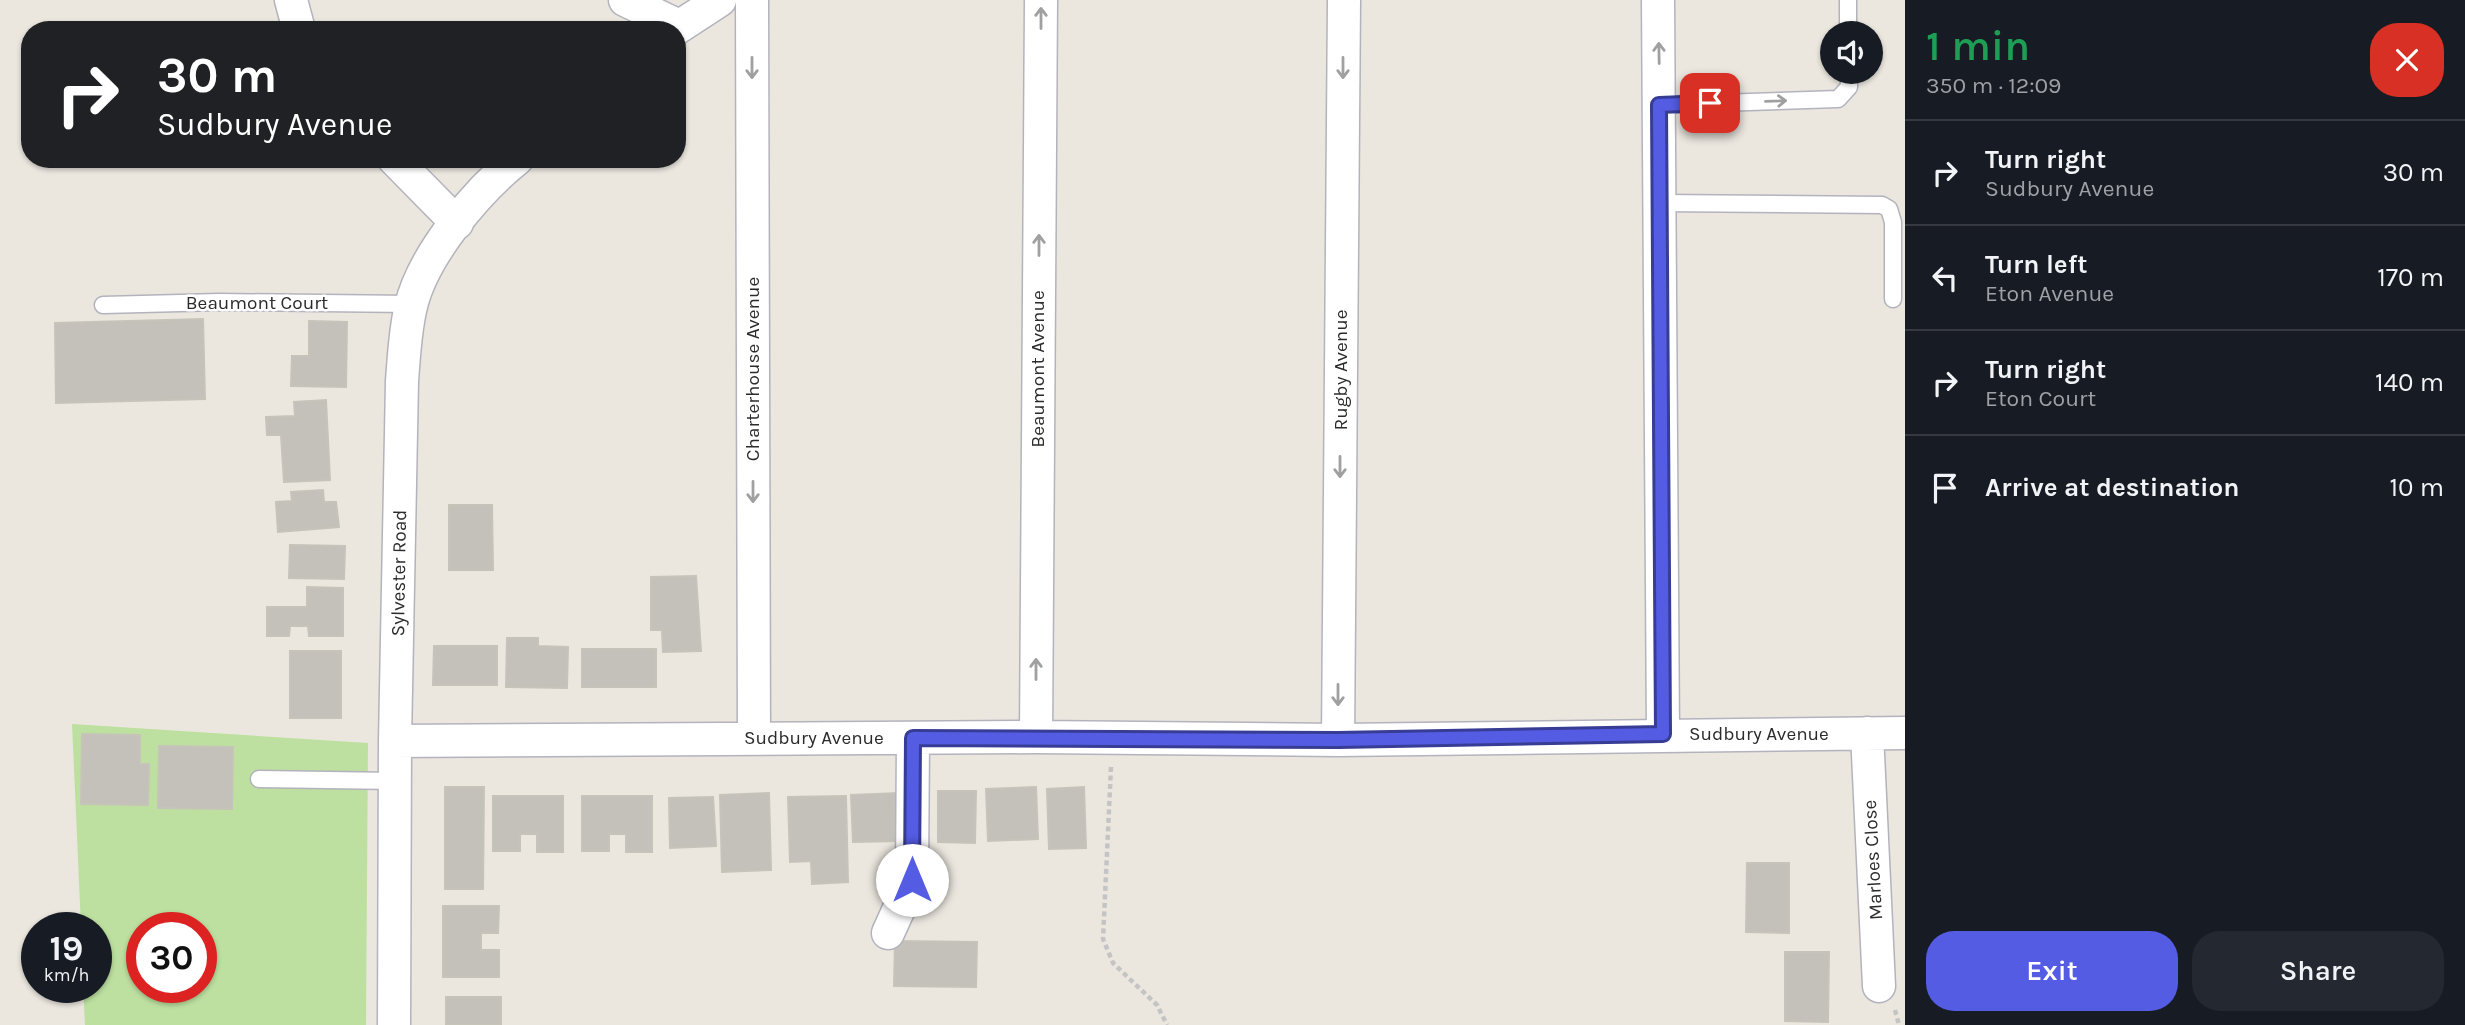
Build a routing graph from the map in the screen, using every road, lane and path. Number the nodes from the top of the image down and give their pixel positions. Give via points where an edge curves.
1 (291, 0) edge
2 (625, 0) edge
3 (720, 0) edge
4 (752, 0) edge
5 (1041, 0) edge
6 (1344, 0) edge
7 (1658, 0) edge
8 (1848, 0) edge
9 (297, 21) edge
10 (664, 21) edge
11 (1849, 21) edge
12 (686, 22) edge
13 (1849, 84) edge
14 (1659, 105) junction
15 (403, 168) edge
16 (509, 168) edge
17 (1660, 203) junction
18 (457, 223) junction
19 (1894, 299) dead end
20 (411, 304) junction
21 (103, 305) dead end
22 (1867, 733) junction
23 (1905, 733) edge
24 (1663, 734) junction
25 (1036, 737) junction
26 (754, 738) junction
27 (913, 738) junction
28 (1113, 738) junction
29 (1338, 740) junction
30 (395, 741) junction
31 (258, 779) dead end
32 (395, 781) junction
33 (888, 933) dead end
34 (1879, 986) dead end
35 (394, 1025) edge
36 (1167, 1025) edge

1 - 9 street
2 - 10 street
3 - 12 street
4 -> 26 street, Charterhouse Avenue
25 -> 5 street, Beaumont Avenue
6 -> 29 street, Rugby Avenue
14 -> 7 street
8 - 11 lane
14 -> 13 lane via 1838,99
14 - 17 street
15 - 18 street
16 - 18 street, Sylvester Road
17 - 19 lane via 1882,205 1889,209 1893,222
17 - 24 street
18 - 20 street, Sylvester Road via 420,281
20 - 21 lane, Beaumont Court
20 - 30 street, Sylvester Road via 402,381
22 - 23 street, Sudbury Avenue
22 - 24 street, Sudbury Avenue
22 - 34 street, Marloes Close
24 - 29 street, Sudbury Avenue
25 - 27 street, Sudbury Avenue
25 - 28 street, Sudbury Avenue
26 - 27 street, Sudbury Avenue
26 - 30 street, Sudbury Avenue
27 - 33 street via 912,880
28 - 29 street, Sudbury Avenue
28 - 36 path via 1103,939 1113,963 1157,1004
30 - 32 street, Sylvester Road
31 - 32 lane
32 - 35 street, Sylvester Road

